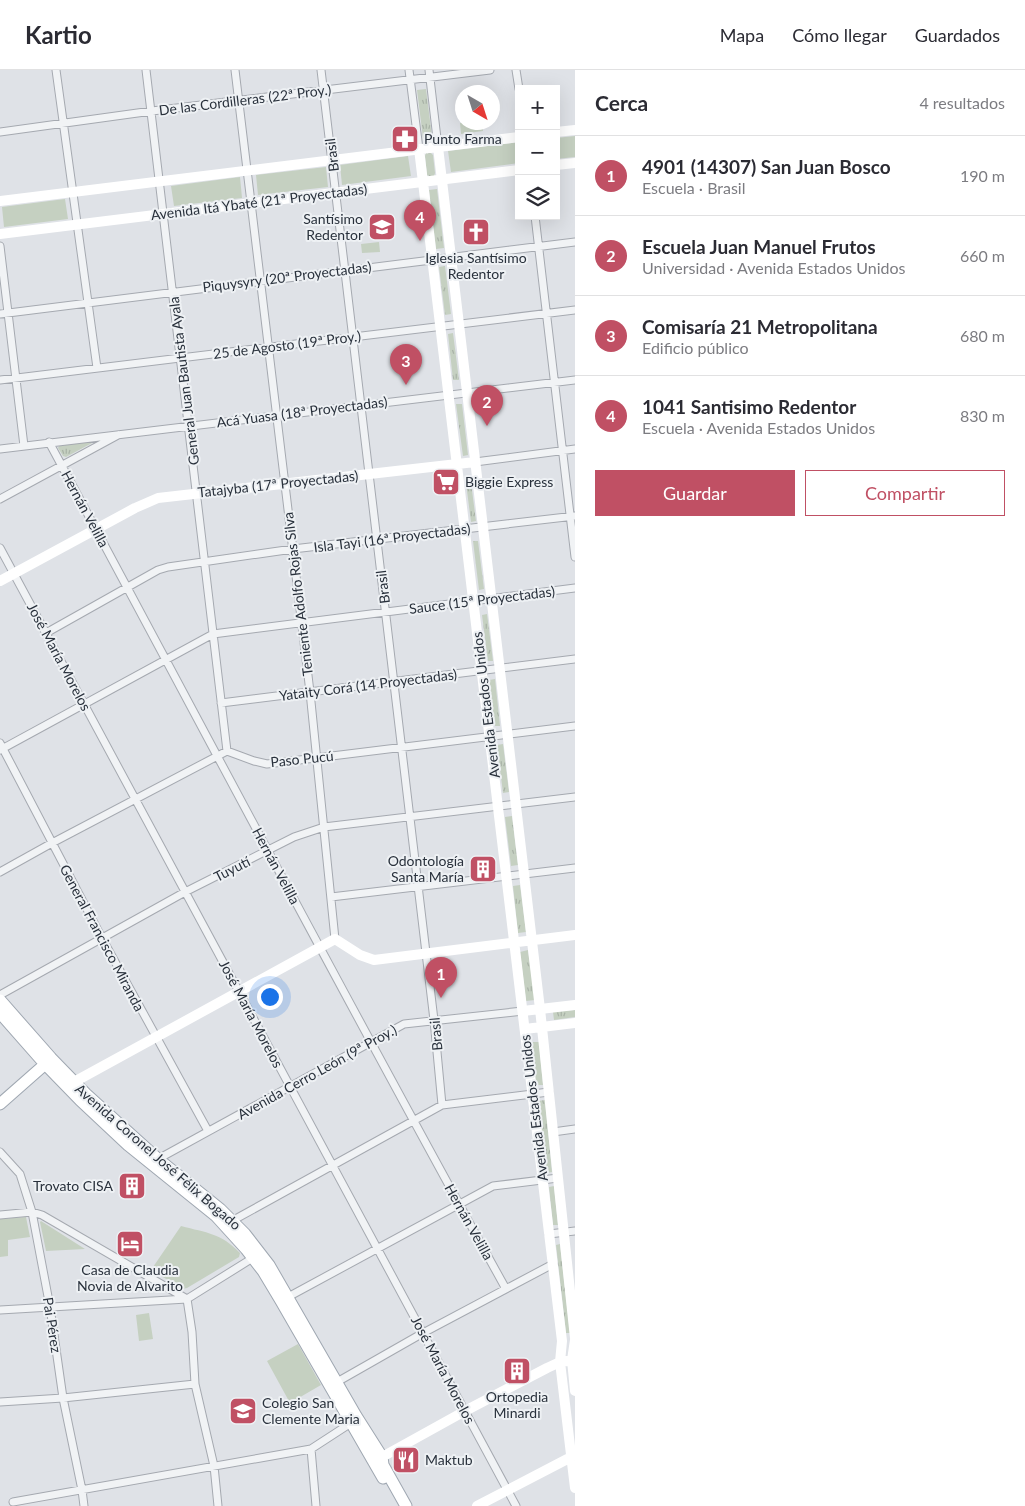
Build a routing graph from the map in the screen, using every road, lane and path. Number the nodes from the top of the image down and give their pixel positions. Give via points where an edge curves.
1 (56, 70) edge
2 (146, 70) edge
3 (235, 70) edge
4 (322, 70) edge
5 (409, 70) edge
6 (490, 70) edge
7 (516, 70) edge
8 (429, 74) edge
9 (410, 80) junction
10 (518, 85) edge
11 (324, 90) junction
12 (239, 100) junction
13 (152, 111) junction
14 (63, 124) junction
15 (575, 130) edge
16 (0, 132) edge
17 (560, 132) edge
18 (515, 137) edge
19 (438, 147) junction
20 (419, 149) junction
21 (332, 160) junction
22 (575, 163) edge
23 (560, 165) edge
24 (248, 171) junction
25 (515, 171) edge
26 (441, 180) junction
27 (161, 181) junction
28 (423, 182) junction
29 (72, 192) junction
30 (336, 193) junction
31 (0, 201) edge
32 (252, 203) junction
33 (164, 214) junction
34 (535, 220) edge
35 (76, 225) junction
36 (0, 234) edge
37 (575, 242) edge
38 (0, 246) edge
39 (538, 246) junction
40 (450, 257) junction
41 (432, 259) junction
42 (345, 270) junction
43 (261, 281) junction
44 (173, 292) junction
45 (87, 303) junction
46 (575, 310) edge
47 (8, 313) junction
48 (546, 313) junction
49 (0, 314) edge
50 (458, 324) junction
51 (440, 326) junction
52 (353, 337) junction
53 (269, 347) junction
54 (181, 358) junction
55 (96, 368) junction
56 (16, 378) junction
57 (0, 380) edge
58 (575, 380) edge
59 (554, 382) junction
60 (467, 392) junction
61 (449, 394) junction
62 (361, 405) junction
63 (277, 415) junction
64 (189, 425) junction
65 (122, 433) junction
66 (49, 442) junction
67 (24, 446) junction
68 (0, 449) edge
69 (575, 449) edge
70 (562, 451) junction
71 (475, 462) junction
72 (457, 464) junction
73 (62, 466) junction
74 (370, 475) junction
75 (285, 483) junction
76 (197, 492) junction
77 (0, 499) edge
78 (573, 516) edge
79 (483, 527) junction
80 (96, 529) junction
81 (465, 529) junction
82 (377, 539) junction
83 (0, 548) edge
84 (293, 549) junction
85 (575, 557) edge
86 (205, 562) junction
87 (14, 574) junction
88 (0, 581) edge
89 (128, 588) junction
90 (575, 588) edge
91 (491, 599) junction
92 (474, 601) junction
93 (386, 612) junction
94 (302, 622) junction
95 (46, 632) junction
96 (213, 634) junction
97 (166, 659) junction
98 (575, 659) edge
99 (500, 669) junction
100 (482, 671) junction
101 (394, 682) junction
102 (310, 692) junction
103 (222, 703) junction
104 (84, 704) junction
105 (575, 726) edge
106 (507, 735) junction
107 (490, 737) junction
108 (1, 747) edge
109 (402, 748) junction
110 (227, 751) junction
111 (218, 755) junction
112 (317, 758) junction
113 (575, 797) edge
114 (136, 800) junction
115 (516, 804) junction
116 (498, 806) junction
117 (410, 817) junction
118 (324, 827) junction
119 (52, 843) junction
120 (267, 851) junction
121 (575, 868) edge
122 (0, 872) edge
123 (524, 874) junction
124 (507, 876) junction
125 (418, 886) junction
126 (185, 892) junction
127 (331, 896) junction
128 (575, 935) edge
129 (102, 938) junction
130 (335, 939) junction
131 (532, 941) junction
132 (515, 943) junction
133 (319, 948) junction
134 (426, 954) junction
135 (239, 992) junction
136 (0, 995) edge
137 (0, 1000) edge
138 (575, 1005) edge
139 (540, 1009) junction
140 (523, 1010) junction
141 (0, 1013) edge
142 (434, 1020) junction
143 (575, 1023) edge
144 (542, 1027) junction
145 (525, 1029) junction
146 (155, 1036) junction
147 (370, 1042) junction
148 (48, 1061) junction
149 (74, 1082) junction
150 (290, 1086) junction
151 (549, 1092) junction
152 (533, 1094) junction
153 (0, 1104) edge
154 (442, 1105) junction
155 (414, 1122) junction
156 (575, 1129) edge
157 (208, 1131) junction
158 (553, 1132) junction
159 (0, 1152) edge
160 (158, 1158) junction
161 (333, 1166) junction
162 (558, 1178) junction
163 (543, 1180) junction
164 (459, 1205) junction
165 (32, 1212) junction
166 (0, 1215) edge
167 (229, 1223) junction
168 (575, 1231) edge
169 (564, 1233) junction
170 (549, 1234) junction
171 (378, 1249) junction
172 (257, 1255) junction
173 (553, 1264) junction
174 (506, 1289) junction
175 (288, 1297) junction
176 (187, 1299) junction
177 (50, 1307) junction
178 (0, 1310) edge
179 (423, 1334) junction
180 (575, 1339) edge
181 (562, 1341) junction
182 (574, 1360) edge
183 (560, 1362) junction
184 (337, 1382) junction
185 (196, 1384) junction
186 (575, 1391) edge
187 (63, 1398) junction
188 (0, 1402) edge
189 (465, 1411) junction
190 (351, 1423) junction
191 (311, 1449) junction
192 (368, 1451) junction
193 (573, 1456) edge
194 (382, 1457) junction
195 (214, 1466) junction
196 (575, 1488) edge
197 (82, 1490) junction
198 (507, 1490) junction
199 (14, 1502) dead end
200 (84, 1506) edge
201 (218, 1506) edge
202 (316, 1506) edge
203 (399, 1506) edge
204 (406, 1506) edge
205 (477, 1506) edge
206 (516, 1506) edge

1 - 14 street
2 - 13 street, General Juan Bautista Ayala
3 - 12 street, Teniente Adolfo Rojas Silva
4 - 11 street, Brasil
5 - 9 street, Avenida Estados Unidos
6 - 8 street, De las Cordilleras (22ª Proy.)
7 - 10 street
8 - 9 street, De las Cordilleras (22ª Proy.)
8 - 19 street, Avenida Estados Unidos
9 - 11 street, De las Cordilleras (22ª Proy.)
9 - 20 street, Avenida Estados Unidos
11 - 12 street, De las Cordilleras (22ª Proy.)
11 - 21 street, Brasil
12 - 13 street, De las Cordilleras (22ª Proy.)
12 - 24 street, Teniente Adolfo Rojas Silva
13 - 14 street, De las Cordilleras (22ª Proy.)
13 - 27 street, General Juan Bautista Ayala
14 - 16 street, De las Cordilleras (22ª Proy.)
14 - 29 street
15 - 17 main road
18 - 19 main road
19 - 20 main road
19 - 26 main road, Avenida Estados Unidos
20 - 21 main road
20 - 28 main road, Avenida Estados Unidos
21 - 24 main road
21 - 30 street, Brasil
22 - 23 main road
24 - 27 main road
24 - 32 street, Teniente Adolfo Rojas Silva
25 - 26 main road, Avenida Itá Ybaté (21ª Proyectadas)
26 - 28 main road, Avenida Itá Ybaté (21ª Proyectadas)
26 - 40 main road, Avenida Estados Unidos
27 - 29 main road
27 - 33 street, General Juan Bautista Ayala
28 - 30 main road, Avenida Itá Ybaté (21ª Proyectadas)
28 - 41 main road, Avenida Estados Unidos
29 - 31 main road
29 - 35 street
30 - 32 main road, Avenida Itá Ybaté (21ª Proyectadas)
30 - 42 street, Brasil
32 - 33 main road, Avenida Itá Ybaté (21ª Proyectadas)
32 - 43 street, Teniente Adolfo Rojas Silva
33 - 35 main road, Avenida Itá Ybaté (21ª Proyectadas)
33 - 44 street, General Juan Bautista Ayala
34 - 39 street
35 - 36 main road, Avenida Itá Ybaté (21ª Proyectadas)
35 - 45 street
37 - 39 street, Piquysyry (20ª Proyectadas)
38 - 47 street
39 - 40 street, Piquysyry (20ª Proyectadas)
39 - 48 street
40 - 41 street, Piquysyry (20ª Proyectadas)
40 - 50 main road, Avenida Estados Unidos
41 - 42 street, Piquysyry (20ª Proyectadas)
41 - 51 main road, Avenida Estados Unidos
42 - 43 street, Piquysyry (20ª Proyectadas)
42 - 52 street, Brasil
43 - 44 street, Piquysyry (20ª Proyectadas)
43 - 53 street, Teniente Adolfo Rojas Silva
44 - 45 street, Piquysyry (20ª Proyectadas)
44 - 54 street, General Juan Bautista Ayala
45 - 47 street, Piquysyry (20ª Proyectadas)
45 - 55 street
46 - 48 street, 25 de Agosto (19ª Proy.)
47 - 49 street, Piquysyry (20ª Proyectadas)
47 - 56 street
48 - 50 street, 25 de Agosto (19ª Proy.)
48 - 59 street
50 - 51 street, 25 de Agosto (19ª Proy.)
50 - 60 main road, Avenida Estados Unidos
51 - 52 street, 25 de Agosto (19ª Proy.)
51 - 61 main road, Avenida Estados Unidos
52 - 53 street, 25 de Agosto (19ª Proy.)
52 - 62 street, Brasil
53 - 54 street, 25 de Agosto (19ª Proy.)
53 - 63 street, Teniente Adolfo Rojas Silva
54 - 55 street, 25 de Agosto (19ª Proy.)
54 - 64 street, General Juan Bautista Ayala
55 - 56 street, 25 de Agosto (19ª Proy.)
56 - 57 street, 25 de Agosto (19ª Proy.)
56 - 67 street
58 - 59 street, Acá Yuasa (18ª Proyectadas)
59 - 60 street, Acá Yuasa (18ª Proyectadas)
59 - 70 street
60 - 61 street, Acá Yuasa (18ª Proyectadas)
60 - 71 main road, Avenida Estados Unidos
61 - 62 street, Acá Yuasa (18ª Proyectadas)
61 - 72 main road, Avenida Estados Unidos
62 - 63 street, Acá Yuasa (18ª Proyectadas)
62 - 74 street, Brasil
63 - 64 street, Acá Yuasa (18ª Proyectadas)
63 - 75 street, Teniente Adolfo Rojas Silva
64 - 65 street, Acá Yuasa (18ª Proyectadas)
64 - 76 street, General Juan Bautista Ayala
65 - 66 street, Acá Yuasa (18ª Proyectadas)
65 - 73 street
66 - 67 street, Acá Yuasa (18ª Proyectadas)
66 - 73 street, Hernán Velilla
67 - 68 street, Acá Yuasa (18ª Proyectadas)
69 - 70 street, Tatajyba (17ª Proyectadas)
70 - 71 street, Tatajyba (17ª Proyectadas)
70 - 78 street
71 - 72 main road, Tatajyba (17ª Proyectadas)
71 - 79 main road, Avenida Estados Unidos
72 - 74 main road, Tatajyba (17ª Proyectadas)
72 - 81 main road, Avenida Estados Unidos
73 - 77 street
73 - 80 street, Hernán Velilla
74 - 75 main road, Tatajyba (17ª Proyectadas)
74 - 82 street, Brasil
75 - 76 main road, Tatajyba (17ª Proyectadas)
75 - 84 street, Teniente Adolfo Rojas Silva
76 - 80 main road, Tatajyba (17ª Proyectadas) via 154,499
76 - 86 street, General Juan Bautista Ayala
78 - 79 street, Isla Tayi (16ª Proyectadas)
78 - 85 street
79 - 81 street, Isla Tayi (16ª Proyectadas)
79 - 91 main road, Avenida Estados Unidos
80 - 87 main road, Tatajyba (17ª Proyectadas)
80 - 89 street, Hernán Velilla
81 - 82 street, Isla Tayi (16ª Proyectadas)
81 - 92 main road, Avenida Estados Unidos
82 - 84 street, Isla Tayi (16ª Proyectadas)
82 - 93 street, Brasil
83 - 87 street, José María Morelos
84 - 86 street, Isla Tayi (16ª Proyectadas)
84 - 94 street, Teniente Adolfo Rojas Silva
86 - 89 street, Isla Tayi (16ª Proyectadas) via 158,570
86 - 96 street, General Juan Bautista Ayala
87 - 88 main road, Tatajyba (17ª Proyectadas)
87 - 95 street, José María Morelos
89 - 95 street, Isla Tayi (16ª Proyectadas)
89 - 97 street, Hernán Velilla
90 - 91 street, Sauce (15ª Proyectadas)
91 - 92 street, Sauce (15ª Proyectadas)
91 - 99 main road, Avenida Estados Unidos
92 - 93 street, Sauce (15ª Proyectadas)
92 - 100 main road, Avenida Estados Unidos
93 - 94 street, Sauce (15ª Proyectadas)
93 - 101 street, Brasil
94 - 96 street, Sauce (15ª Proyectadas)
94 - 102 street, Teniente Adolfo Rojas Silva
95 - 104 street, José María Morelos
96 - 97 street, Sauce (15ª Proyectadas)
96 - 103 street, General Juan Bautista Ayala
97 - 104 street, Sauce (15ª Proyectadas)
97 - 111 street, Hernán Velilla
98 - 99 street, Yataity Corá (14 Proyectadas)
99 - 100 street, Yataity Corá (14 Proyectadas)
99 - 106 main road, Avenida Estados Unidos
100 - 101 street, Yataity Corá (14 Proyectadas)
100 - 107 main road, Avenida Estados Unidos
101 - 102 street, Yataity Corá (14 Proyectadas)
101 - 109 street, Brasil
102 - 103 street, Yataity Corá (14 Proyectadas)
102 - 112 street, Teniente Adolfo Rojas Silva
103 - 110 street, General Juan Bautista Ayala
104 - 108 street, Sauce (15ª Proyectadas)
104 - 114 street, José María Morelos
105 - 106 street, Paso Pucú
106 - 107 street, Paso Pucú
106 - 115 main road, Avenida Estados Unidos
107 - 109 street, Paso Pucú
107 - 116 main road, Avenida Estados Unidos
108 - 119 street, General Francisco Miranda
109 - 112 street, Paso Pucú
109 - 117 street, Brasil
110 - 111 street
110 - 112 street, Paso Pucú via 267,764
111 - 114 street
111 - 120 street, Hernán Velilla
112 - 118 street, Teniente Adolfo Rojas Silva
113 - 115 street, Tuyutí
114 - 119 street
114 - 126 street, José María Morelos
115 - 116 street, Tuyutí
115 - 123 main road, Avenida Estados Unidos
116 - 117 street, Tuyutí
116 - 124 main road, Avenida Estados Unidos
117 - 118 street, Tuyutí
117 - 125 street, Brasil
118 - 120 street, Tuyutí
118 - 127 street, Teniente Adolfo Rojas Silva
119 - 122 street
119 - 129 street, General Francisco Miranda
120 - 126 street, Tuyutí
120 - 133 street, Hernán Velilla
121 - 123 street
123 - 124 street
123 - 131 main road, Avenida Estados Unidos
124 - 125 street
124 - 132 main road, Avenida Estados Unidos
125 - 127 street
125 - 134 street, Brasil
126 - 129 street, Tuyutí
126 - 135 street, José María Morelos
127 - 130 street, Teniente Adolfo Rojas Silva
128 - 131 main road
129 - 136 street, Tuyutí
129 - 146 street, General Francisco Miranda
130 - 133 main road
130 - 134 main road via 369,960
131 - 132 main road
131 - 139 main road, Avenida Estados Unidos
132 - 134 main road
132 - 140 main road, Avenida Estados Unidos
133 - 135 main road
133 - 147 street, Hernán Velilla
134 - 142 street, Brasil
135 - 146 main road
135 - 150 street, José María Morelos
137 - 148 main road, Avenida Coronel José Félix Bogado
138 - 139 main road, Avenida Cerro León (9ª Proy.)
139 - 140 main road, Avenida Cerro León (9ª Proy.)
139 - 144 main road, Avenida Estados Unidos
140 - 142 street, Avenida Cerro León (9ª Proy.)
140 - 145 main road, Avenida Estados Unidos
141 - 148 main road, Avenida Coronel José Félix Bogado
142 - 147 street, Avenida Cerro León (9ª Proy.) via 404,1024
142 - 154 street, Brasil
143 - 144 main road
144 - 145 main road
144 - 151 main road, Avenida Estados Unidos
145 - 152 main road, Avenida Estados Unidos
146 - 149 main road
146 - 157 street, General Francisco Miranda
147 - 150 street, Avenida Cerro León (9ª Proy.)
147 - 155 street, Hernán Velilla
148 - 149 main road, Avenida Coronel José Félix Bogado
148 - 153 main road
148 - 167 main road, Avenida Coronel José Félix Bogado via 80,1100 128,1144
149 - 160 main road, Avenida Coronel José Félix Bogado
150 - 157 street, Avenida Cerro León (9ª Proy.)
150 - 161 street, José María Morelos
151 - 152 street
151 - 158 main road, Avenida Estados Unidos
152 - 154 street
152 - 163 main road, Avenida Estados Unidos
154 - 155 street
155 - 161 street
155 - 164 street, Hernán Velilla
156 - 158 street
157 - 160 street, Avenida Cerro León (9ª Proy.)
158 - 162 main road, Avenida Estados Unidos
159 - 165 street, Pai Pérez via 20,1174
160 - 167 main road, Avenida Coronel José Félix Bogado
161 - 167 street
161 - 171 street, José María Morelos
162 - 163 street
162 - 169 main road, Avenida Estados Unidos
163 - 164 street via 494,1186
163 - 170 main road, Avenida Estados Unidos
164 - 171 street
164 - 174 street, Hernán Velilla
165 - 166 street
165 - 176 street via 51,1219
165 - 177 street, Pai Pérez
167 - 172 main road, Avenida Coronel José Félix Bogado
168 - 169 street
169 - 170 street
169 - 180 main road, Avenida Estados Unidos
170 - 173 main road, Avenida Estados Unidos
171 - 175 street
171 - 179 street, José María Morelos
172 - 175 main road, Avenida Coronel José Félix Bogado
172 - 176 street
172 - 190 main road, Avenida Coronel José Félix Bogado
173 - 174 street
173 - 181 main road, Avenida Estados Unidos
174 - 179 street
175 - 184 main road, Avenida Coronel José Félix Bogado
176 - 177 street
176 - 185 street
177 - 178 street
177 - 187 street, Pai Pérez
179 - 184 street
179 - 189 street, José María Morelos
180 - 181 main road
180 - 182 main road, Avenida Estados Unidos
181 - 183 main road, Avenida Estados Unidos
182 - 183 main road
182 - 186 main road, Avenida Estados Unidos
183 - 189 main road
183 - 193 main road
184 - 194 main road, Avenida Coronel José Félix Bogado
185 - 187 street
185 - 195 street
187 - 188 street
187 - 197 street, Pai Pérez
189 - 194 main road
189 - 198 street, José María Morelos
190 - 191 street
190 - 192 main road, Avenida Coronel José Félix Bogado
191 - 195 street
191 - 202 street
192 - 194 main road
192 - 203 main road, Avenida Coronel José Félix Bogado
193 - 196 main road
193 - 198 main road
194 - 204 main road, Avenida Coronel José Félix Bogado via 383,1465
195 - 197 street
195 - 201 street
197 - 199 street
197 - 200 street, Pai Pérez
198 - 205 main road
198 - 206 street, José María Morelos

